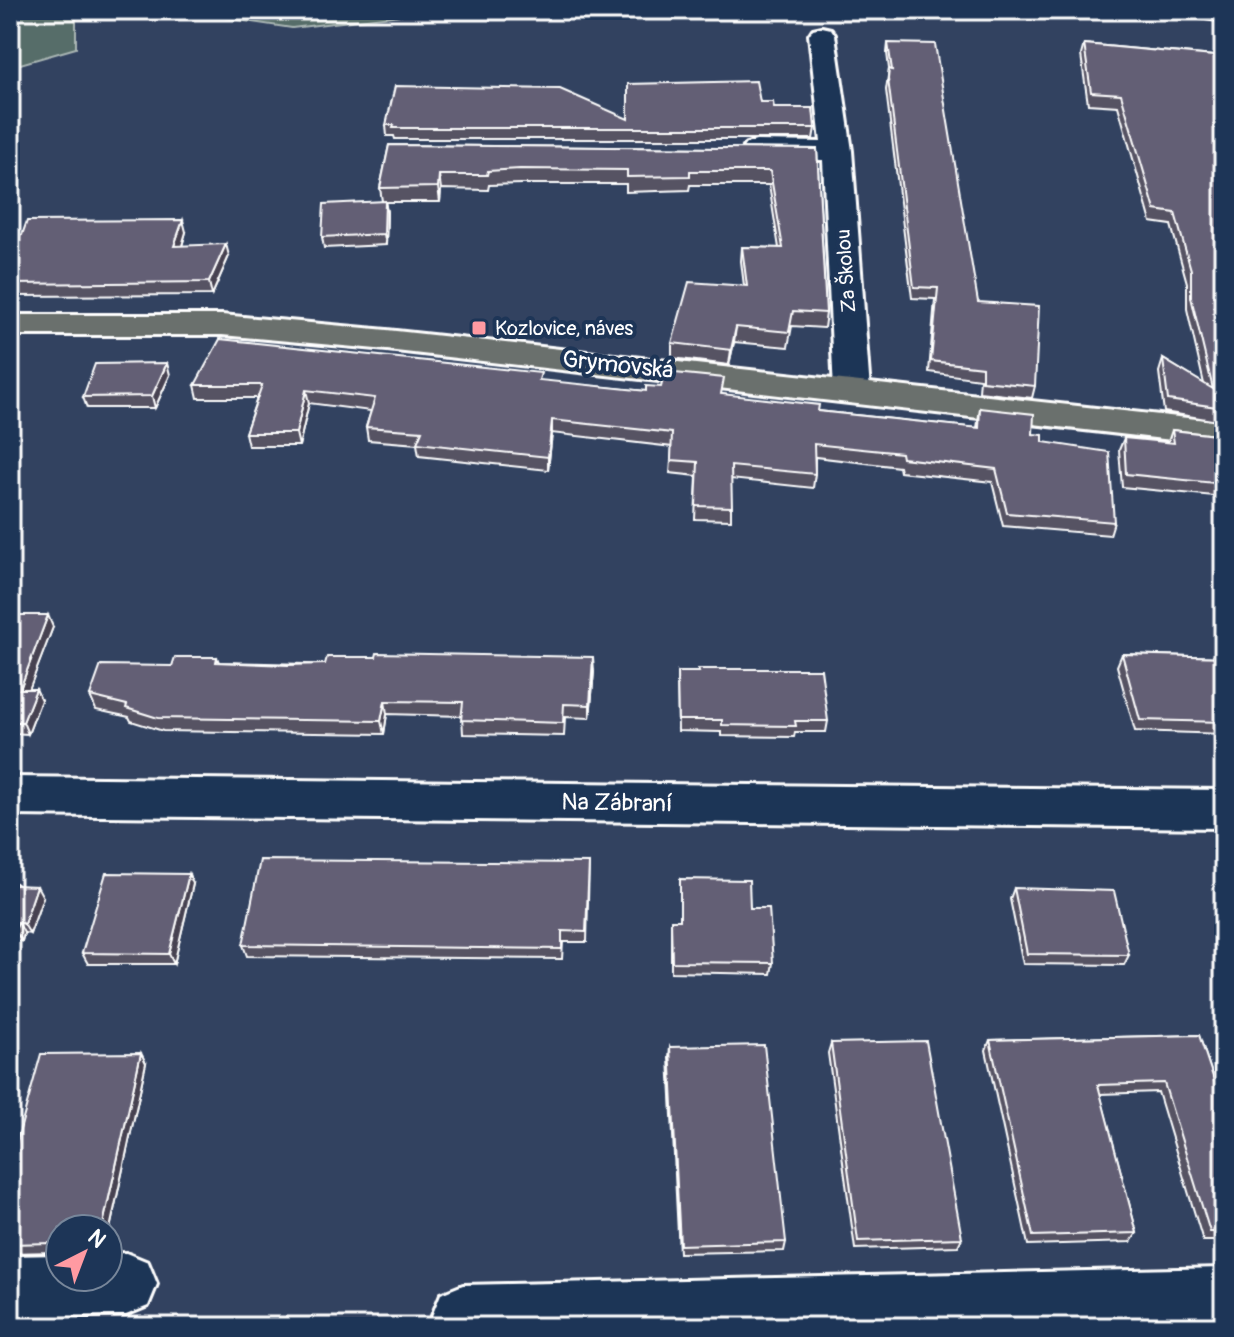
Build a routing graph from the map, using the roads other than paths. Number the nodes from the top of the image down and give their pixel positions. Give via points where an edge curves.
1 (1195, 10) edge
2 (1224, 13) edge
3 (822, 35) dead end
4 (728, 150) edge
5 (837, 151) junction
6 (10, 325) edge
7 (852, 391) junction
8 (1224, 434) edge
9 (10, 796) edge
10 (1224, 809) edge
11 (126, 1284) dead end
12 (10, 1287) edge
13 (1224, 1299) edge
14 (463, 1316) dead end

1 - 2 street
3 - 5 street, Za Školou
4 - 5 street
5 - 7 street, Za Školou
6 - 7 main road, Grymovská via 222,325
7 - 8 main road, Grymovská
9 - 10 street, Na Zábraní
11 - 12 street
13 - 14 street

